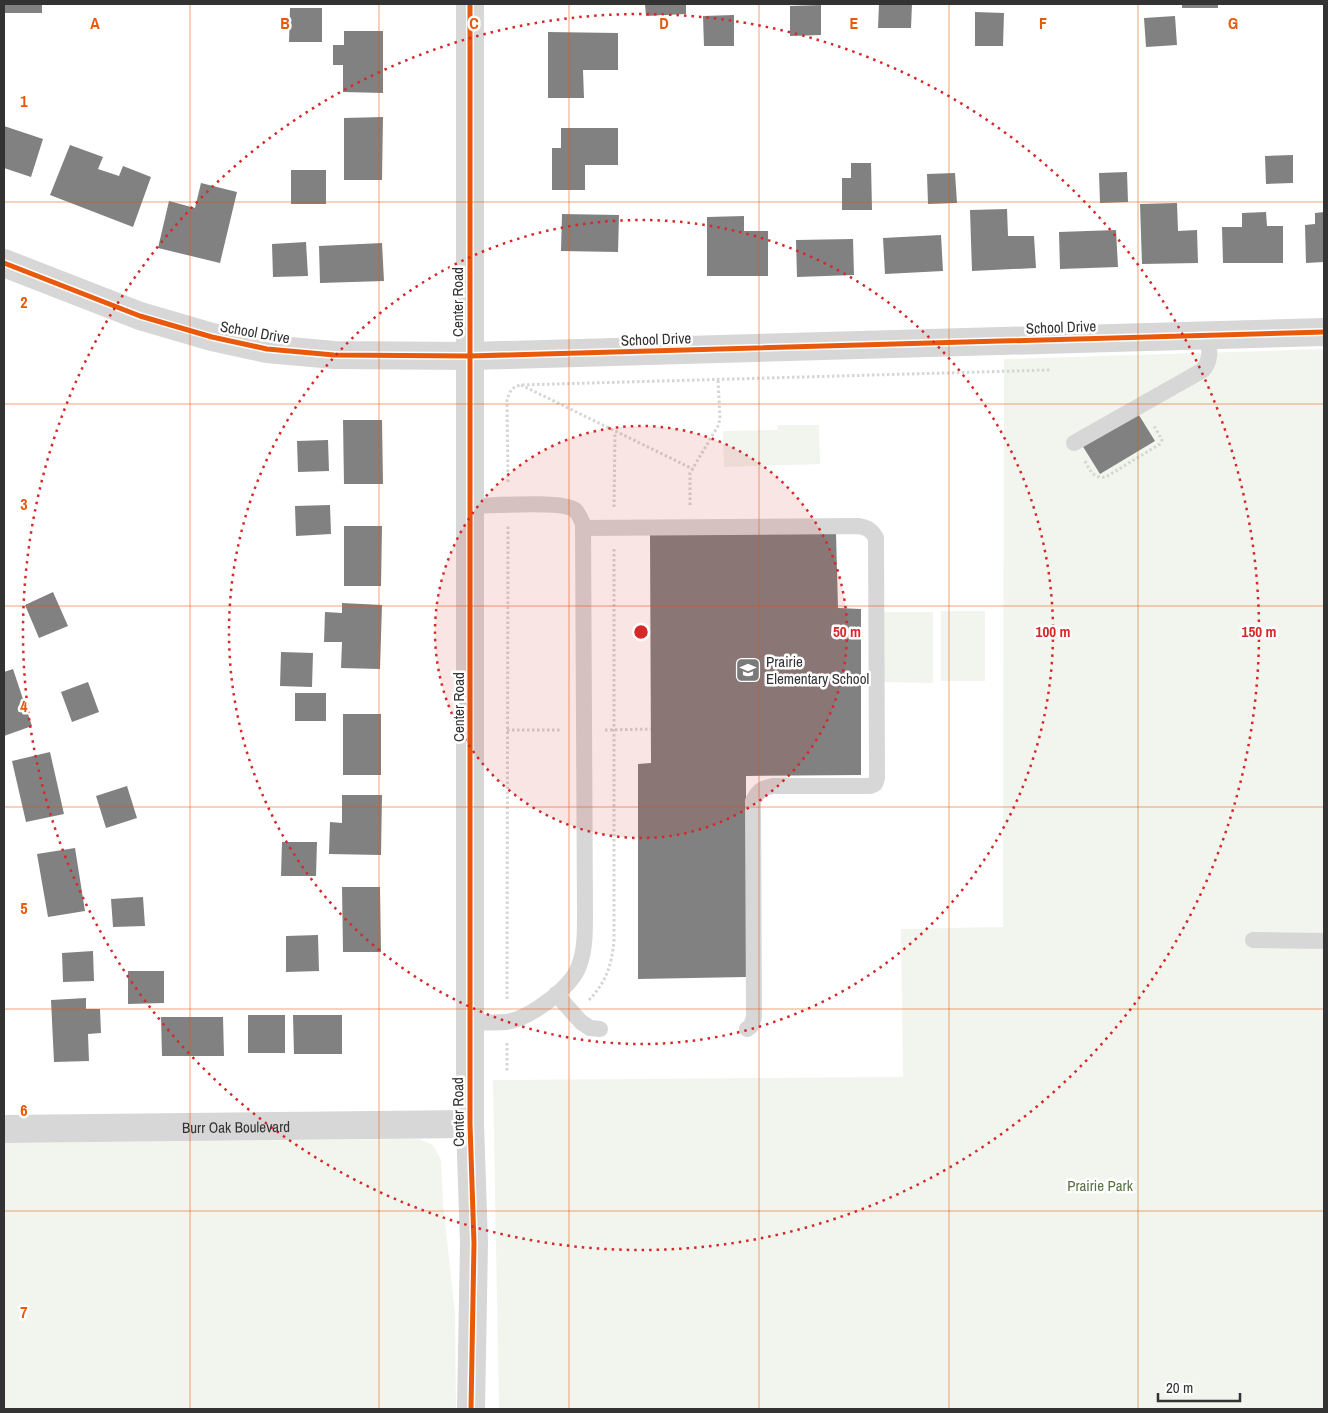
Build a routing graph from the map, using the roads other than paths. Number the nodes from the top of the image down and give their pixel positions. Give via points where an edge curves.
1 (470, 4) edge
2 (4, 262) edge
3 (1324, 332) edge
4 (1208, 336) junction
5 (470, 356) junction
6 (1074, 443) road end
7 (470, 506) junction
8 (583, 528) junction
9 (1253, 940) dead end
10 (1324, 941) edge
11 (556, 994) junction
12 (470, 1022) junction
13 (747, 1028) dead end
14 (600, 1029) dead end
15 (470, 1124) junction
16 (4, 1129) edge
17 (471, 1409) edge

1 - 5 street, Center Road
2 - 5 street, School Drive via 140,316 267,349 334,355
3 - 4 street, School Drive
4 - 5 street, School Drive
4 - 6 lane via 1210,358 1203,370
5 - 7 street, Center Road
7 - 8 lane via 564,506 574,509
7 - 12 street, Center Road
8 - 11 lane via 585,937 579,968
8 - 13 lane via 857,526 867,527 876,538 878,778 870,786 773,786 757,792 754,801 754,1017
9 - 10 lane
11 - 12 lane via 531,1014 514,1020
11 - 14 lane via 580,1022
12 - 15 street, Center Road
15 - 16 street, Burr Oak Boulevard
15 - 17 street, Center Road via 474,1242

